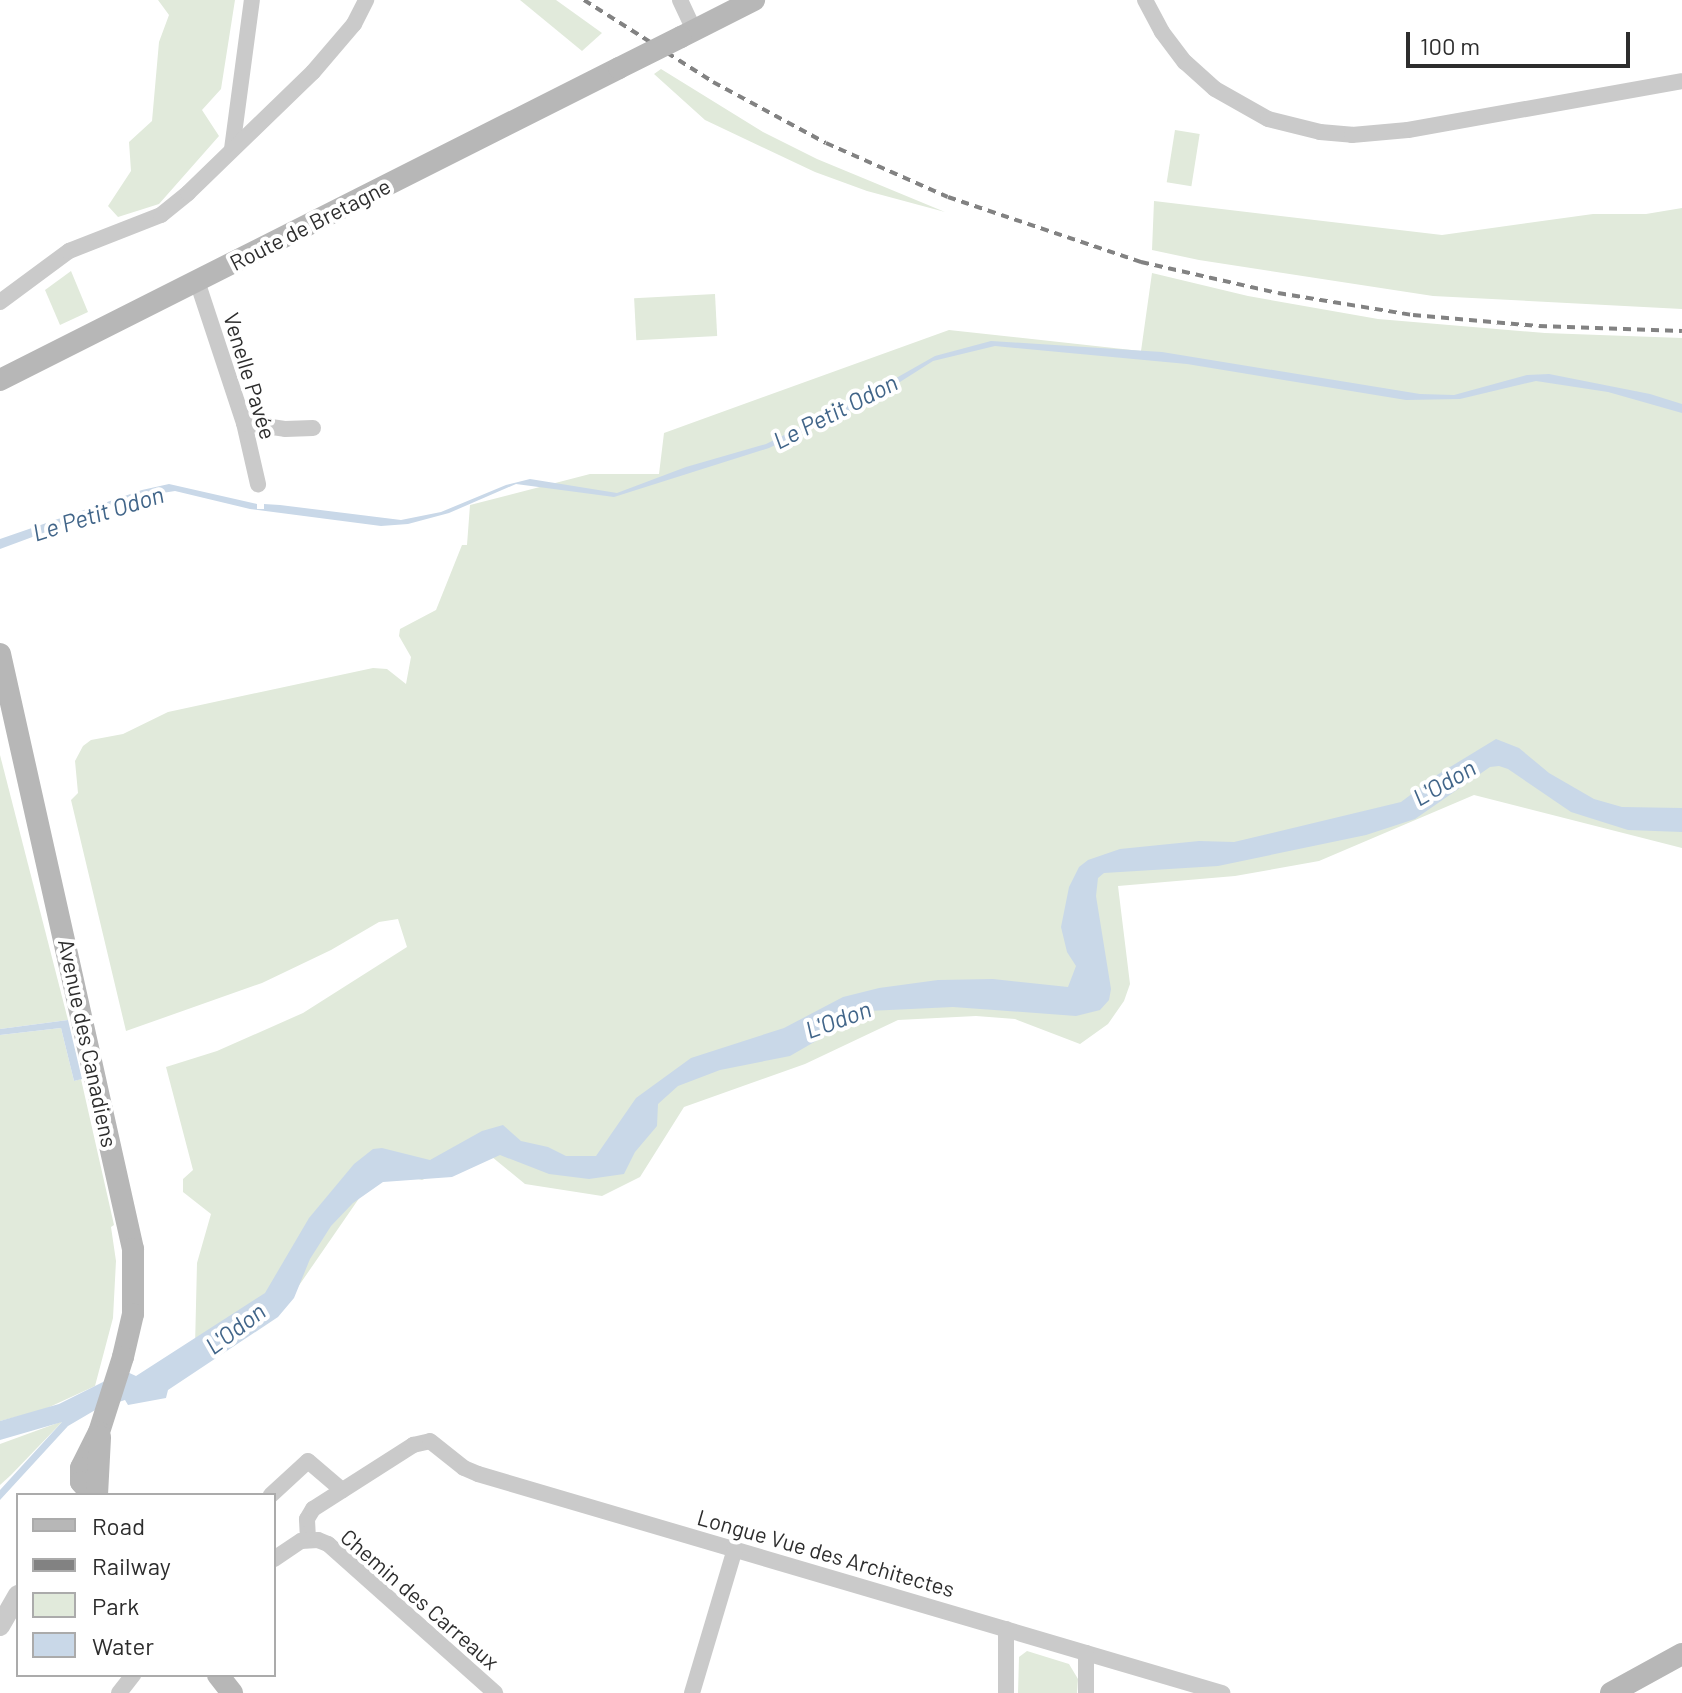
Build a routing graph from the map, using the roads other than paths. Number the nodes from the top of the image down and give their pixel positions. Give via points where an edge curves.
1 (252, 0) edge
2 (366, 0) edge
3 (680, 0) edge
4 (754, 0) edge
5 (1145, 0) edge
6 (687, 33) junction
7 (1682, 81) edge
8 (232, 149) junction
9 (197, 281) junction
10 (0, 302) edge
11 (0, 380) edge
12 (244, 423) junction
13 (313, 428) dead end
14 (258, 484) dead end
15 (0, 654) edge
16 (342, 1490) junction
17 (90, 1493) edge
18 (273, 1493) edge
19 (308, 1539) junction
20 (735, 1549) junction
21 (276, 1558) edge
22 (16, 1598) edge
23 (0, 1626) edge
24 (1006, 1629) junction
25 (1086, 1653) junction
26 (1682, 1654) edge
27 (131, 1677) edge
28 (220, 1677) edge
29 (119, 1693) edge
30 (232, 1693) edge
31 (495, 1693) edge
32 (692, 1693) edge
33 (1006, 1693) edge
34 (1086, 1693) edge
35 (1222, 1693) edge
36 (1611, 1693) edge

1 - 8 street
2 - 8 street via 354,24 313,72
3 - 6 street
4 - 6 main road, Route de Bretagne
5 - 7 street via 1185,62 1215,89 1268,119 1320,132 1408,130
6 - 9 main road, Route de Bretagne, bridge
8 - 10 street via 161,215 73,249
9 - 11 main road, Route de Bretagne
9 - 12 street, Venelle Pavée
12 - 13 street
12 - 14 street, Venelle Pavée
15 - 17 main road, Avenue des Canadiens via 131,1239 134,1303 123,1357 80,1475
16 - 18 street via 308,1461
16 - 19 street via 308,1513
16 - 20 street, Longue Vue des Architectes via 426,1441 478,1474
19 - 21 street, Chemin des Carreaux
19 - 31 street, Chemin des Carreaux via 328,1544
20 - 24 street, Longue Vue des Architectes
20 - 32 street
22 - 23 street
24 - 25 street, Longue Vue des Architectes
24 - 33 street
25 - 34 street
25 - 35 street, Longue Vue des Architectes
26 - 36 main road
27 - 29 street
28 - 30 main road

